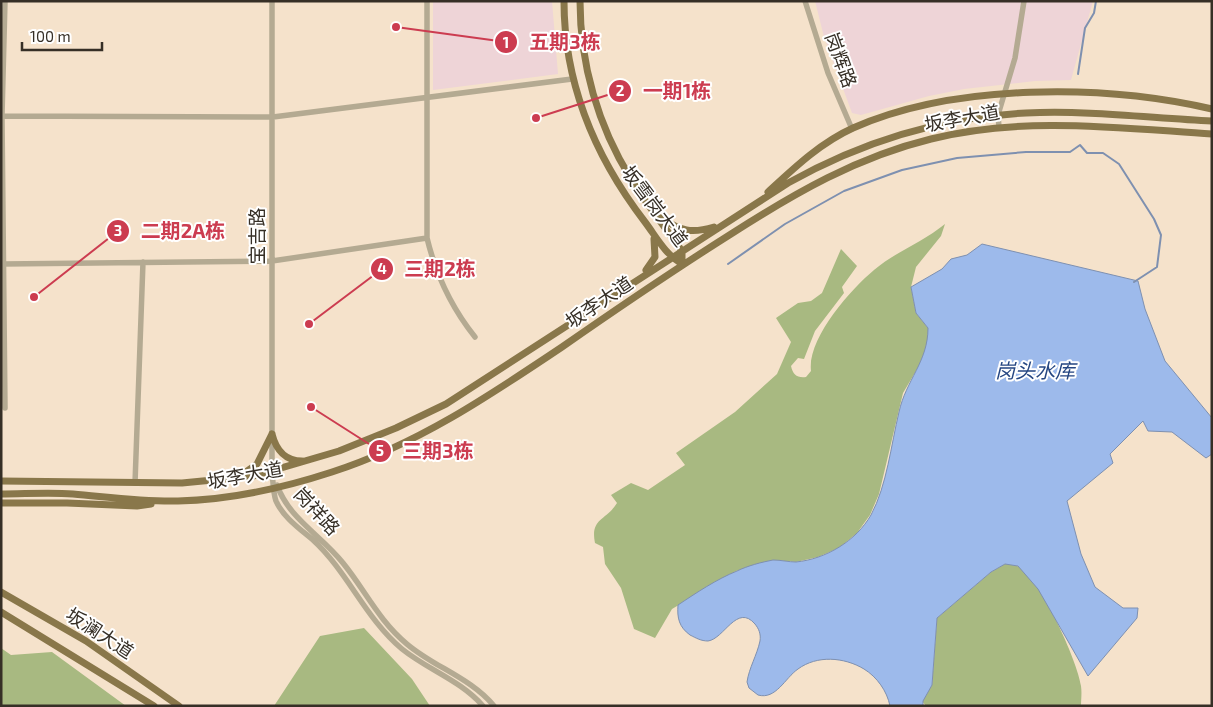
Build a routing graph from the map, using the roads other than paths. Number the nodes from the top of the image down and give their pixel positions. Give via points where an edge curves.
1 (5, 1) edge
2 (272, 1) edge
3 (427, 1) edge
4 (564, 1) edge
5 (580, 1) edge
6 (805, 1) edge
7 (1024, 1) edge
8 (572, 79) junction
9 (1003, 96) junction
10 (427, 98) junction
11 (1212, 109) edge
12 (998, 115) junction
13 (2, 116) edge
14 (273, 117) junction
15 (1212, 121) edge
16 (999, 127) junction
17 (852, 129) junction
18 (1212, 134) edge
19 (753, 205) junction
20 (656, 215) junction
21 (726, 222) junction
22 (645, 223) junction
23 (427, 238) junction
24 (682, 251) junction
25 (670, 257) junction
26 (272, 261) junction
27 (143, 262) junction
28 (3, 264) junction
29 (682, 264) junction
30 (635, 280) junction
31 (475, 337) dead end
32 (5, 408) dead end
33 (272, 434) junction
34 (306, 461) junction
35 (272, 471) junction
36 (235, 478) junction
37 (1, 481) edge
38 (135, 483) junction
39 (276, 488) junction
40 (1, 494) edge
41 (163, 501) junction
42 (1, 503) edge
43 (1, 592) edge
44 (1, 612) edge
45 (154, 706) edge
46 (179, 706) edge
47 (483, 706) edge
48 (494, 706) edge

1 - 13 street
2 - 14 street, 宝吉路
3 - 10 street
4 - 8 main road, 坂雪岗大道
5 - 20 main road, 坂雪岗大道 via 585,60 602,122 626,171
6 - 17 street, 岗辉路 via 828,73
7 - 9 street via 1017,49
8 - 10 street
8 - 22 main road, 坂雪岗大道 via 602,159
9 - 11 main road via 1118,94
9 - 12 street
9 - 17 main road via 915,108
10 - 14 street
10 - 23 street
12 - 15 main road, 坂李大道 via 1066,113
12 - 16 street
12 - 19 main road, 坂李大道 via 931,126 875,143 804,174
13 - 14 street
13 - 28 street
14 - 26 street, 宝吉路
16 - 18 main road, 坂李大道 via 1065,125
16 - 29 main road, 坂李大道 via 916,142 844,168 794,194
17 - 19 main road via 809,155
19 - 21 main road, 坂李大道
20 - 21 main road via 686,232
20 - 24 main road, 坂雪岗大道
21 - 24 main road, 坂李大道
22 - 25 main road, 坂雪岗大道
22 - 30 main road via 655,241 656,253 652,264
23 - 26 street
23 - 31 street via 445,290
24 - 25 main road, 坂李大道
24 - 29 main road, 坂雪岗大道
25 - 29 main road, 坂雪岗大道
25 - 30 main road, 坂李大道
26 - 27 street
26 - 33 street, 宝吉路
27 - 28 street
27 - 38 street
28 - 32 street
29 - 39 main road, 坂李大道 via 511,381 435,427 383,453
30 - 34 main road, 坂李大道 via 446,404 356,445
33 - 34 main road via 283,455
33 - 35 street, 宝吉路
33 - 36 main road via 257,464
34 - 35 main road, 坂李大道
35 - 36 main road, 坂李大道
35 - 39 street, 岗祥路
36 - 38 main road, 坂李大道
37 - 38 main road, 坂李大道
39 - 41 main road, 坂李大道
39 - 47 street, 岗祥路 via 276,501 286,515 337,566 392,640 414,658 465,689
39 - 48 street, 岗祥路 via 291,511 342,562 378,615 397,635 418,653 476,688
40 - 41 main road, 坂李大道 via 71,494
41 - 42 main road via 138,506
43 - 46 main road, 坂澜大道 via 86,641
44 - 45 main road, 坂澜大道

